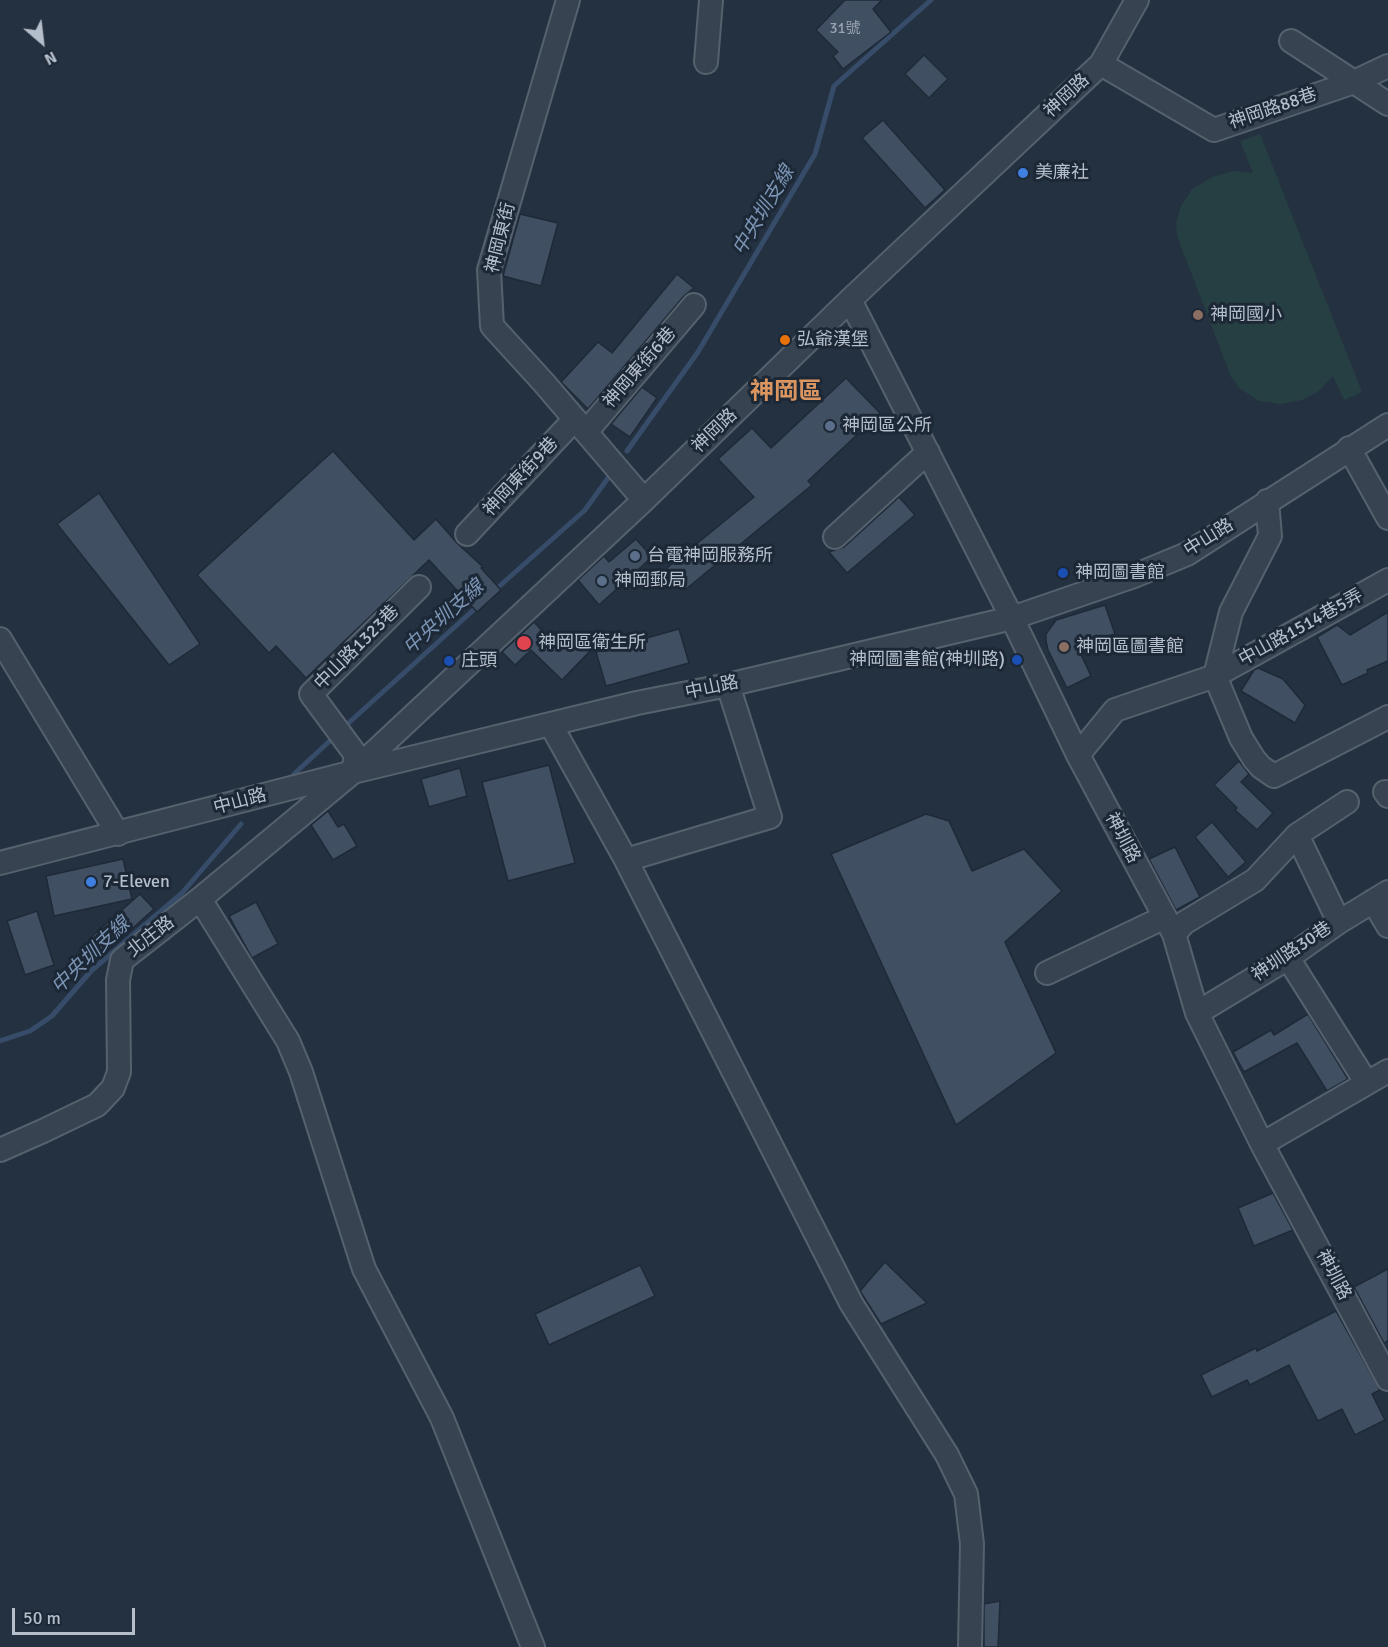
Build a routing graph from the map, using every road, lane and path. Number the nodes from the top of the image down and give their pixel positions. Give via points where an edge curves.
1 (568, 0) edge
2 (711, 0) edge
3 (1137, 0) edge
4 (1291, 40) dead end
5 (706, 62) dead end
6 (1101, 64) junction
7 (1388, 66) edge
8 (1354, 82) junction
9 (1388, 104) edge
10 (850, 300) junction
11 (694, 305) dead end
12 (1388, 425) edge
13 (580, 426) junction
14 (1349, 448) junction
15 (928, 452) junction
16 (644, 500) junction
17 (1267, 501) junction
18 (1388, 518) edge
19 (467, 534) dead end
20 (835, 537) dead end
21 (1388, 580) edge
22 (418, 587) dead end
23 (1012, 618) junction
24 (0, 639) edge
25 (1215, 676) junction
26 (728, 685) junction
27 (1388, 717) edge
28 (551, 725) junction
29 (1078, 755) junction
30 (352, 772) junction
31 (1347, 802) dead end
32 (118, 834) junction
33 (1297, 835) junction
34 (626, 860) junction
35 (0, 863) edge
36 (1380, 897) edge
37 (200, 899) junction
38 (1339, 922) junction
39 (1169, 925) junction
40 (1388, 926) edge
41 (1288, 958) junction
42 (1047, 973) dead end
43 (1197, 1013) junction
44 (1388, 1071) edge
45 (1366, 1082) junction
46 (1262, 1144) junction
47 (0, 1150) edge
48 (1388, 1379) edge
49 (533, 1647) edge
50 (970, 1647) edge

1 - 13 street, 神岡東街 via 489,270 492,326
2 - 5 street
3 - 6 street, 神岡路
4 - 8 street
6 - 8 street, 神岡路88巷 via 1214,130
6 - 10 street, 神岡路
7 - 8 street, 神岡路88巷
8 - 9 street
10 - 15 street, 神圳路
10 - 16 street, 神岡路
11 - 13 street, 神岡東街6巷
12 - 14 street, 中山路
13 - 16 street, 神岡東街
13 - 19 street, 神岡東街9巷
14 - 17 street, 中山路
14 - 18 street
15 - 20 street
15 - 23 street, 神圳路
16 - 30 street, 神岡路
17 - 23 street, 中山路 via 1187,554
17 - 25 street via 1270,536 1231,612
21 - 25 street, 中山路1514巷5弄
22 - 30 street, 中山路1323巷 via 311,694 356,755
23 - 26 street, 中山路
23 - 29 street, 神圳路
24 - 32 street
25 - 27 street via 1241,738 1254,759 1274,776
25 - 29 street, 中山路1514巷5弄 via 1115,710
26 - 28 street, 中山路
26 - 34 street via 770,817
28 - 30 street, 中山路
28 - 34 street
29 - 39 street, 神圳路
30 - 32 street, 中山路
30 - 37 street, 北庄路
31 - 33 street
32 - 35 street, 中山路
33 - 38 street
33 - 39 street via 1255,880 1184,923
34 - 50 street via 850,1303 948,1455 966,1494 972,1544
36 - 38 street, 神圳路30巷
36 - 40 street
37 - 47 street, 北庄路 via 122,960 118,980 119,1072 113,1088 97,1105
37 - 49 street via 288,1041 364,1269 442,1418
38 - 41 street, 神圳路30巷
39 - 42 street
39 - 43 street, 神圳路
41 - 43 street, 神圳路30巷
41 - 45 street
43 - 46 street, 神圳路
44 - 45 street
45 - 46 street
46 - 48 street, 神圳路

